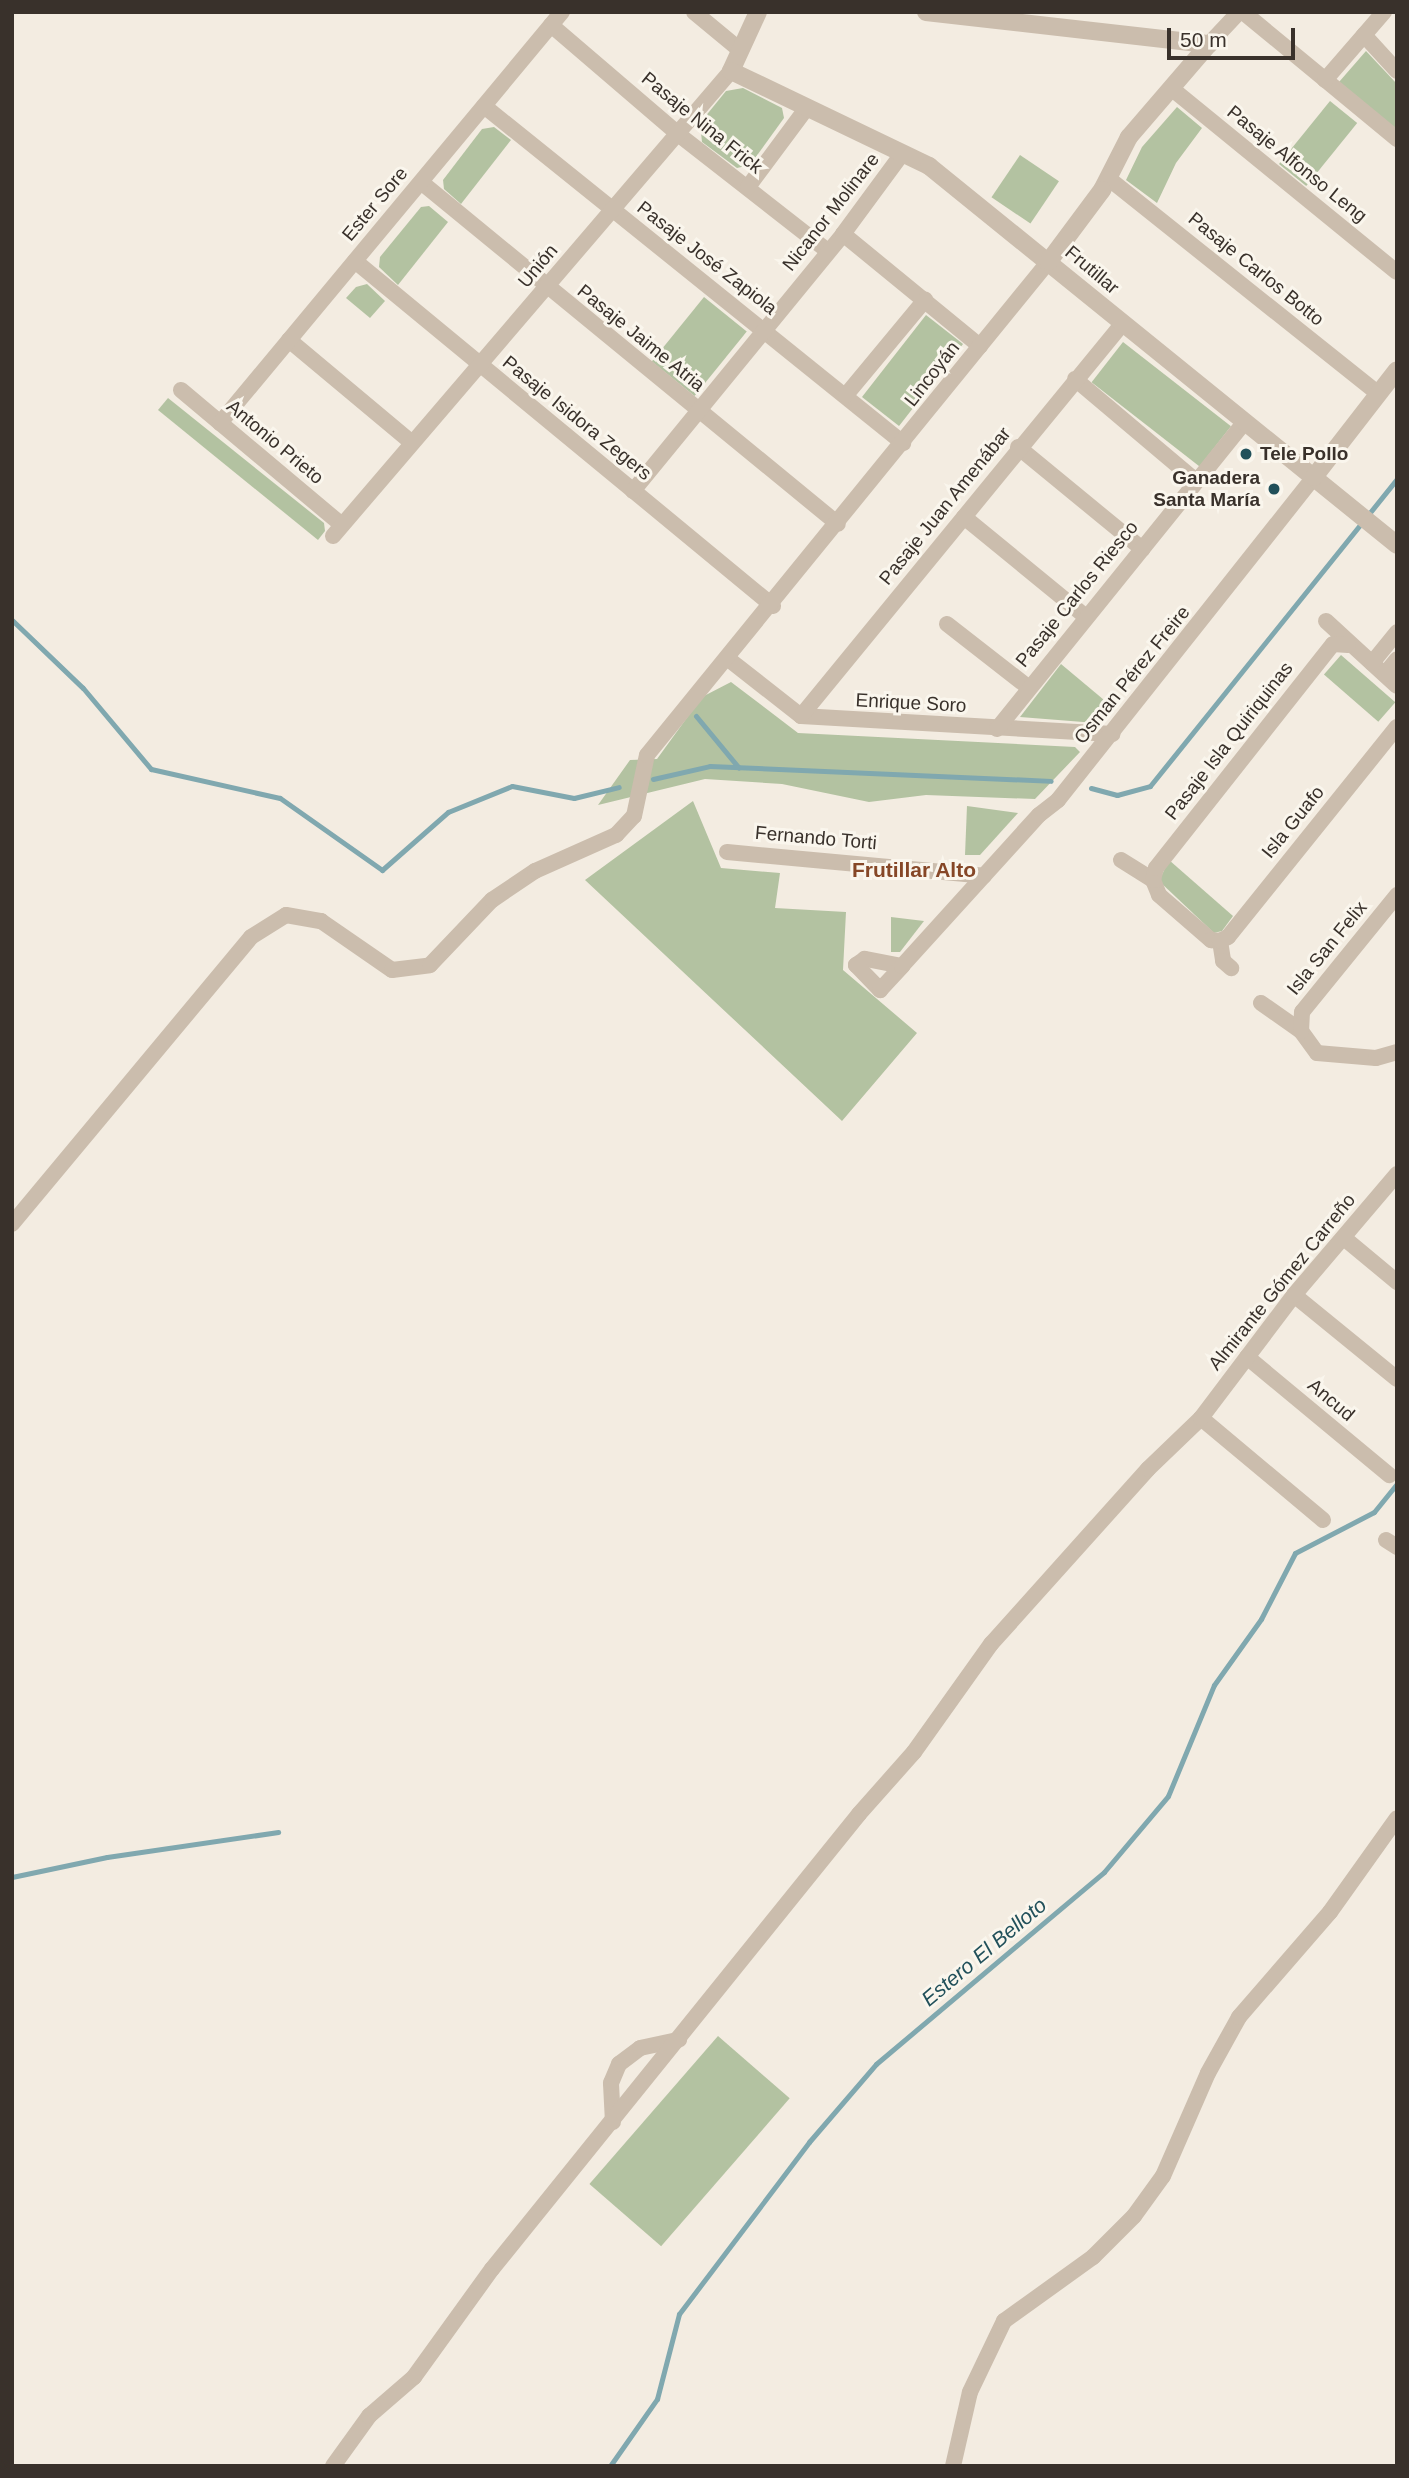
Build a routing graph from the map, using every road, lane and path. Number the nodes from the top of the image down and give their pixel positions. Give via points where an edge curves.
1 (562, 12) edge
2 (694, 12) edge
3 (758, 12) edge
4 (926, 12) edge
5 (1241, 12) edge
6 (1384, 12) edge
7 (1017, 17) edge
8 (551, 25) junction
9 (1364, 36) junction
10 (1209, 44) junction
11 (740, 50) junction
12 (731, 71) junction
13 (1397, 71) edge
14 (1325, 80) junction
15 (1171, 88) junction
16 (484, 106) junction
17 (807, 109) junction
18 (678, 134) junction
19 (1397, 139) edge
20 (902, 154) junction
21 (1108, 178) junction
22 (421, 182) junction
23 (748, 187) junction
24 (612, 210) junction
25 (843, 234) junction
26 (828, 251) junction
27 (355, 261) junction
28 (1049, 261) junction
29 (1397, 272) edge
30 (546, 289) junction
31 (925, 300) junction
32 (1123, 323) junction
33 (764, 331) junction
34 (289, 340) junction
35 (980, 346) junction
36 (481, 366) junction
37 (1397, 370) edge
38 (1075, 379) junction
39 (181, 390) dead end
40 (1377, 393) junction
41 (846, 394) junction
42 (700, 412) junction
43 (1245, 422) junction
44 (220, 423) junction
45 (412, 443) junction
46 (903, 443) junction
47 (1018, 447) junction
48 (1314, 477) junction
49 (1196, 481) junction
50 (634, 491) junction
51 (964, 517) junction
52 (838, 524) junction
53 (338, 530) joint
54 (1397, 545) edge
55 (1142, 549) junction
56 (773, 606) junction
57 (1086, 617) junction
58 (1326, 621) dead end
59 (947, 624) dead end
60 (1397, 632) edge
61 (1348, 645) junction
62 (727, 658) junction
63 (1397, 659) edge
64 (1372, 663) junction
65 (1385, 674) junction
66 (1397, 686) edge
67 (1028, 687) junction
68 (801, 716) junction
69 (1397, 727) edge
70 (997, 729) junction
71 (1112, 734) junction
72 (727, 852) dead end
73 (1121, 860) dead end
74 (984, 876) junction
75 (1153, 880) junction
76 (1397, 895) edge
77 (1220, 941) junction
78 (902, 966) junction
79 (1231, 968) dead end
80 (1261, 1003) dead end
81 (1300, 1031) junction
82 (1393, 1054) edge
83 (1396, 1178) edge
84 (12, 1224) edge
85 (1344, 1238) junction
86 (1397, 1282) edge
87 (1294, 1295) junction
88 (1247, 1357) junction
89 (1397, 1379) edge
90 (1201, 1418) junction
91 (1389, 1475) dead end
92 (1323, 1520) dead end
93 (1397, 1818) edge
94 (679, 2040) junction
95 (612, 2122) junction
96 (333, 2466) edge
97 (953, 2466) edge

1 - 8 street, Ester Sore
2 - 11 street
3 - 11 street, Unión
4 - 7 street
5 - 10 street, Lincoyán
5 - 14 street
6 - 9 street
7 - 10 street
8 - 16 street, Ester Sore
8 - 18 street, Pasaje Nina Frick
9 - 13 street
9 - 14 street
10 - 15 street, Lincoyán
11 - 12 street, Unión
12 - 17 street, Frutillar
12 - 18 street, Unión
14 - 19 street
15 - 21 street, Lincoyán via 1129,136
15 - 29 street, Pasaje Alfonso Leng
16 - 22 street, Ester Sore
16 - 24 street, Pasaje José Zapiola
17 - 20 street, Frutillar
17 - 23 street
18 - 23 street, Pasaje Nina Frick
18 - 24 street, Unión
20 - 25 street, Nicanor Molinare
20 - 28 street, Frutillar via 929,166
21 - 28 street, Lincoyán
21 - 40 street, Pasaje Carlos Botto
22 - 27 street, Ester Sore
22 - 30 street, Pasaje Jaime Atria
23 - 26 street, Pasaje Nina Frick
24 - 30 street, Unión
24 - 33 street, Pasaje José Zapiola
25 - 26 street, Nicanor Molinare
25 - 31 street
26 - 33 street, Nicanor Molinare
27 - 34 street, Ester Sore
27 - 36 street, Pasaje Isidora Zegers
28 - 32 street, Frutillar
28 - 35 street, Lincoyán
30 - 36 street, Unión
30 - 42 street, Pasaje Jaime Atria
31 - 35 street
31 - 41 street
32 - 38 street, Pasaje Juan Amenábar
32 - 43 street, Frutillar
33 - 41 street, Pasaje José Zapiola
33 - 42 street, Nicanor Molinare
34 - 44 street, Ester Sore
34 - 45 street
35 - 46 street, Lincoyán
36 - 45 street, Unión
36 - 50 street, Pasaje Isidora Zegers
37 - 40 street, Osman Pérez Freire
38 - 47 street, Pasaje Juan Amenábar
38 - 49 street
39 - 44 street, Antonio Prieto
40 - 48 street, Osman Pérez Freire
41 - 46 street, Pasaje José Zapiola
42 - 50 street, Nicanor Molinare
42 - 52 street, Pasaje Jaime Atria
43 - 48 street, Frutillar
43 - 49 street, Pasaje Carlos Riesco
44 - 53 street, Antonio Prieto
45 - 53 street, Unión
46 - 52 street, Lincoyán
47 - 51 street, Pasaje Juan Amenábar
47 - 55 street
48 - 54 street, Frutillar
48 - 71 street, Osman Pérez Freire
49 - 55 street, Pasaje Carlos Riesco
50 - 56 street, Pasaje Isidora Zegers
51 - 57 street
51 - 68 street, Pasaje Juan Amenábar
52 - 56 street, Lincoyán
55 - 57 street, Pasaje Carlos Riesco
56 - 62 street, Lincoyán
57 - 67 street, Pasaje Carlos Riesco
58 - 61 street
59 - 67 street
60 - 64 street
61 - 64 street
61 - 75 street, Pasaje Isla Quiriquinas via 1333,643 1156,868
62 - 68 street
62 - 84 street, Lincoyán via 647,755 634,816 615,835 535,871 492,900 430,965 392,970 321,921 286,915 251,937
63 - 65 street
64 - 65 street
65 - 66 street
67 - 70 street, Pasaje Carlos Riesco
68 - 70 street, Enrique Soro
69 - 77 street, Isla Guafo via 1228,937
70 - 71 street, Enrique Soro
71 - 74 street, Osman Pérez Freire via 1058,800
72 - 74 street, Fernando Torti
73 - 75 street
74 - 78 street, Osman Pérez Freire
75 - 77 street via 1159,895 1211,940
76 - 81 street, Isla San Felix via 1302,1012
77 - 79 street via 1223,961
78 - 78 street, Osman Pérez Freire via 880,990 857,970 859,960
80 - 81 street
81 - 82 street via 1317,1053
83 - 85 street, Almirante Gómez Carreño
85 - 86 street
85 - 87 street, Almirante Gómez Carreño
87 - 88 street, Almirante Gómez Carreño
87 - 89 street
88 - 90 street, Almirante Gómez Carreño
88 - 91 street, Ancud
90 - 92 street
90 - 94 street, Almirante Gómez Carreño via 1148,1469 991,1644 952,1704
93 - 97 street via 1331,1912 1239,2017 1208,2073 1163,2176 1133,2216 1093,2257 1004,2321 970,2392
94 - 95 street, Almirante Gómez Carreño
94 - 95 street via 640,2048 619,2064 611,2083
95 - 96 street, Almirante Gómez Carreño via 492,2269 414,2377 369,2416

